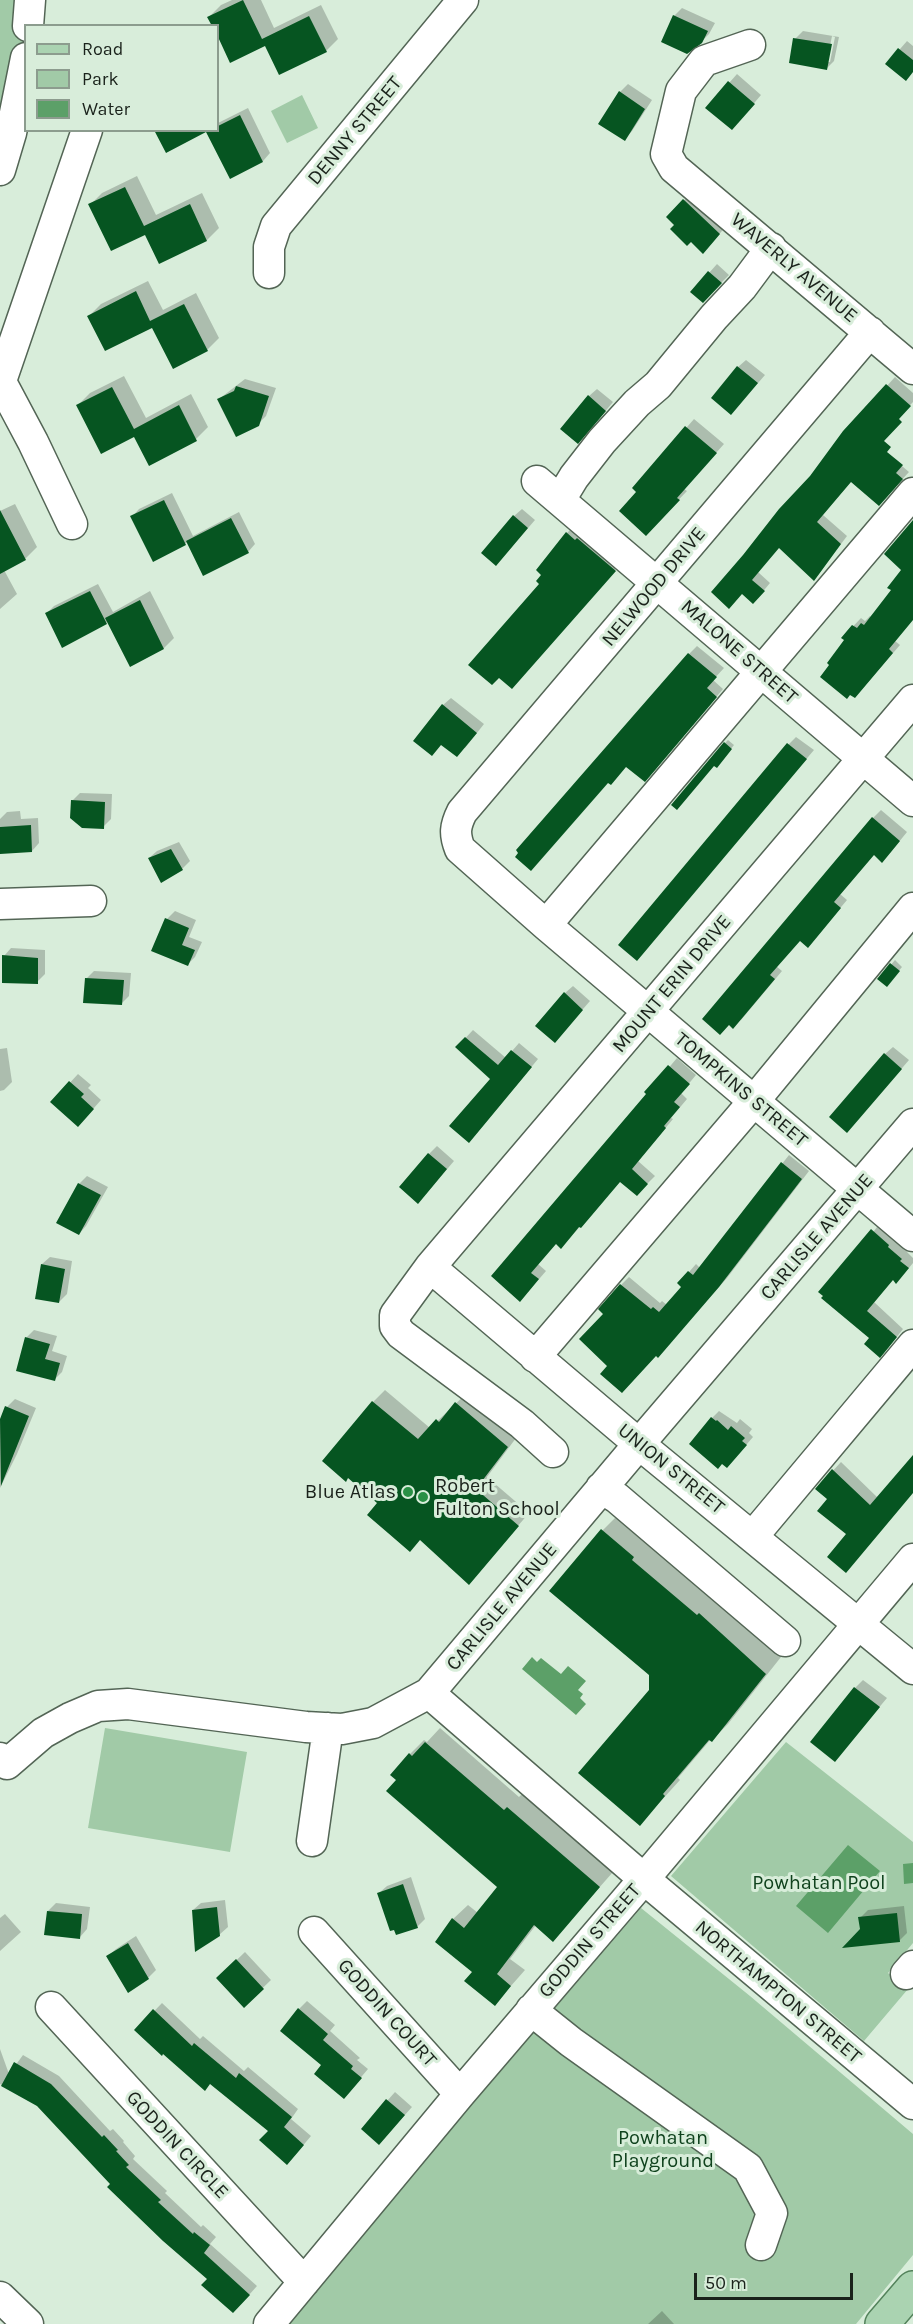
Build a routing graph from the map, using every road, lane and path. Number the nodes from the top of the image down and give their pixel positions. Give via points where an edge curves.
1 (30, 0) edge
2 (463, 0) edge
3 (28, 24) edge
4 (750, 45) dead end
5 (24, 77) edge
6 (86, 132) edge
7 (0, 170) edge
8 (771, 248) junction
9 (269, 273) dead end
10 (870, 333) junction
11 (913, 369) edge
12 (1, 381) edge
13 (537, 481) dead end
14 (913, 493) edge
15 (560, 500) junction
16 (72, 524) dead end
17 (658, 582) junction
18 (763, 672) junction
19 (913, 700) edge
20 (863, 759) junction
21 (913, 801) edge
22 (460, 849) joint
23 (91, 901) dead end
24 (0, 904) edge
25 (913, 908) edge
26 (546, 925) junction
27 (649, 1012) junction
28 (754, 1101) junction
29 (913, 1124) edge
30 (858, 1189) junction
31 (913, 1236) edge
32 (430, 1267) junction
33 (913, 1345) edge
34 (536, 1357) junction
35 (639, 1444) junction
36 (553, 1452) dead end
37 (601, 1488) junction
38 (753, 1536) junction
39 (913, 1559) edge
40 (858, 1623) junction
41 (785, 1641) dead end
42 (913, 1669) edge
43 (429, 1693) junction
44 (328, 1728) junction
45 (4, 1761) edge
46 (312, 1841) dead end
47 (644, 1879) junction
48 (314, 1932) dead end
49 (51, 2007) dead end
50 (531, 2010) junction
51 (460, 2094) junction
52 (913, 2104) edge
53 (761, 2245) dead end
54 (304, 2282) junction
55 (913, 2288) edge
56 (0, 2297) edge
57 (28, 2324) edge
58 (269, 2324) edge
59 (882, 2324) edge

1 - 3 street
2 - 9 street, DENNY STREET via 276,226 269,248
4 - 8 street, WAVERLY AVENUE via 704,61 681,91 666,154 674,168
5 - 7 street
6 - 12 street
8 - 10 street, WAVERLY AVENUE
8 - 15 street via 658,385 602,441
10 - 11 street, WAVERLY AVENUE
10 - 17 street, NELWOOD DRIVE
12 - 16 street
13 - 15 street, MALONE STREET
14 - 18 street
15 - 17 street, MALONE STREET
17 - 18 street, MALONE STREET
17 - 22 street, NELWOOD DRIVE via 462,812 455,835
18 - 20 street, MALONE STREET
18 - 26 street
19 - 20 street, MOUNT ERIN DRIVE
20 - 21 street, MALONE STREET
20 - 27 street, MOUNT ERIN DRIVE
22 - 26 street, TOMPKINS STREET
23 - 24 street
25 - 28 street
26 - 27 street, TOMPKINS STREET
27 - 28 street, TOMPKINS STREET
27 - 32 street, MOUNT ERIN DRIVE
28 - 30 street, TOMPKINS STREET
28 - 34 street
29 - 30 street, CARLISLE AVENUE
30 - 31 street, TOMPKINS STREET
30 - 35 street, CARLISLE AVENUE
32 - 34 street, UNION STREET
32 - 36 street, MOUNT ERIN DRIVE via 395,1315 395,1326
33 - 38 street
34 - 35 street, UNION STREET
35 - 37 street, CARLISLE AVENUE
35 - 38 street, UNION STREET
37 - 41 street
37 - 43 street, CARLISLE AVENUE
38 - 40 street, UNION STREET
39 - 40 street, GODDIN STREET
40 - 42 street, UNION STREET
40 - 47 street, GODDIN STREET
43 - 44 street, CARLISLE AVENUE via 373,1723
43 - 47 street, NORTHAMPTON STREET
44 - 45 street, CARLISLE AVENUE via 128,1704 98,1706 43,1733
44 - 46 street
47 - 50 street, GODDIN STREET
47 - 52 street, NORTHAMPTON STREET
48 - 51 street, GODDIN COURT
49 - 54 street, GODDIN CIRCLE
50 - 51 street, GODDIN STREET
50 - 53 street via 748,2168 772,2213
51 - 54 street, GODDIN STREET
54 - 58 street, GODDIN STREET
55 - 59 main road
56 - 57 street

